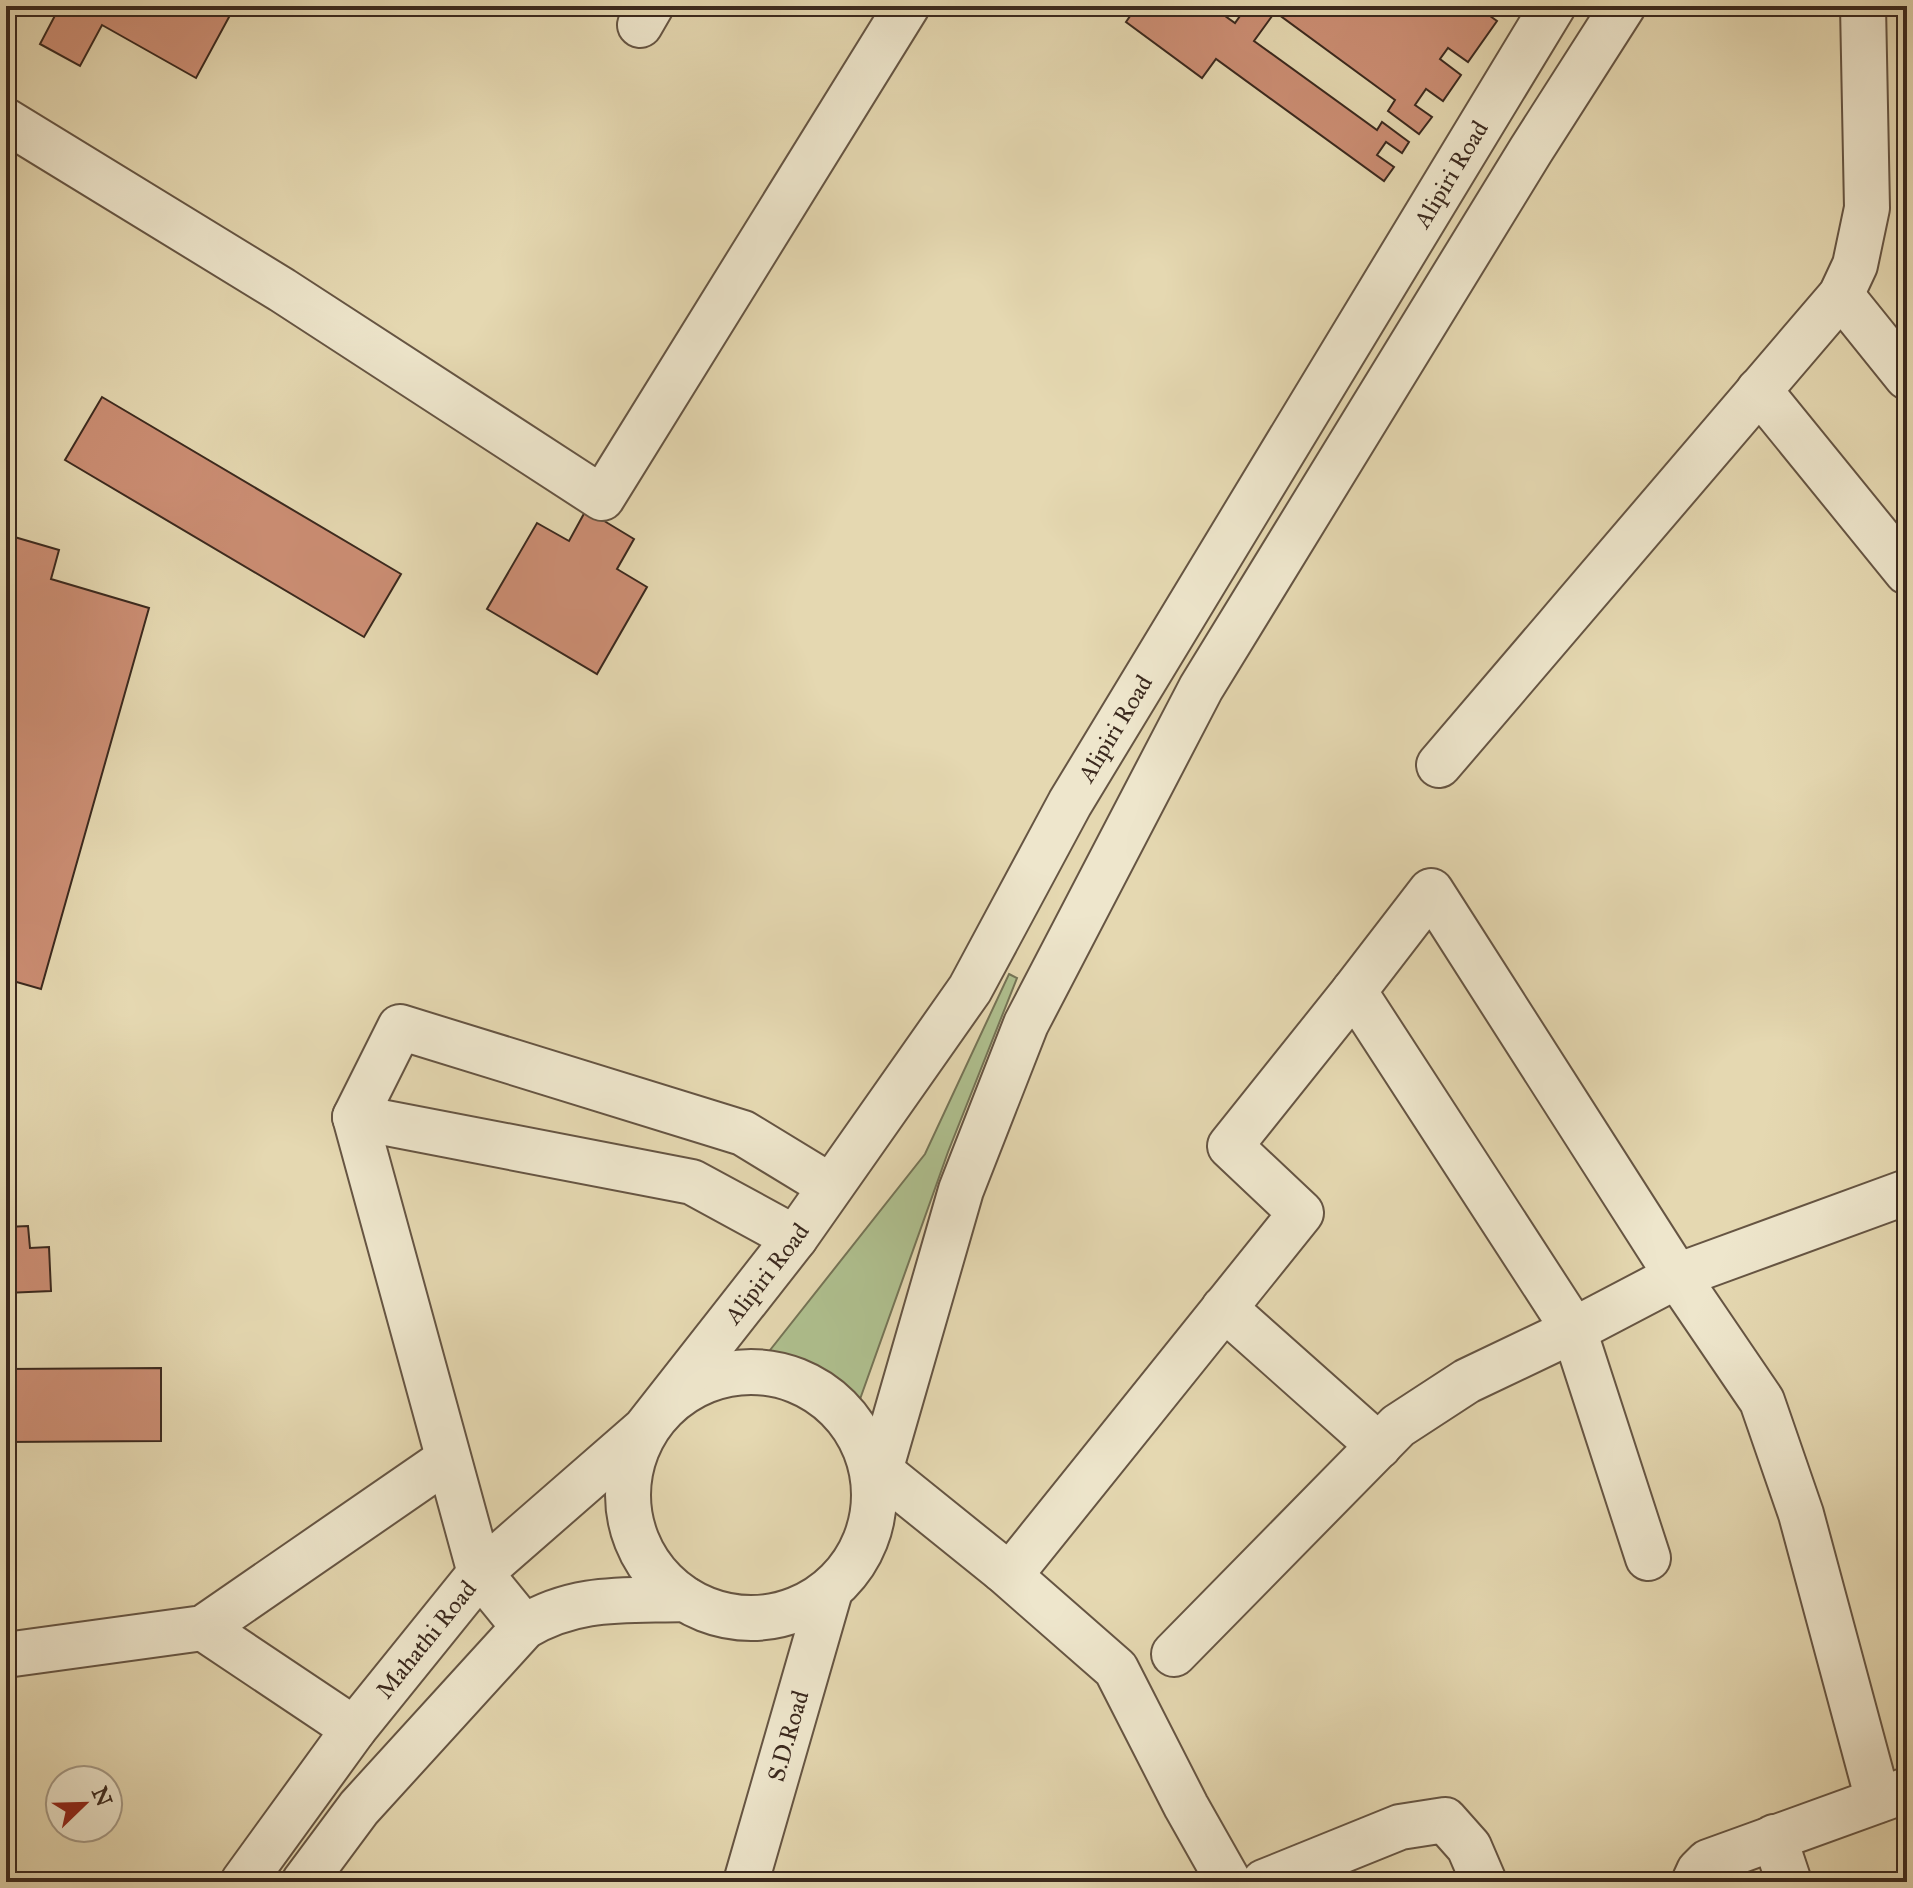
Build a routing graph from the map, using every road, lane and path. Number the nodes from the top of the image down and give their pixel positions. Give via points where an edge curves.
1 (907, 6) edge
2 (1553, 6) edge
3 (1623, 6) edge
4 (1863, 6) edge
5 (6, 121) edge
6 (1841, 295) junction
7 (1907, 377) edge
8 (1759, 390) junction
9 (1907, 572) edge
10 (1439, 765) dead end
11 (1354, 991) junction
12 (355, 1117) junction
13 (830, 1186) junction
14 (1907, 1192) edge
15 (795, 1238) junction
16 (1677, 1276) junction
17 (1224, 1308) junction
18 (1574, 1330) junction
19 (645, 1429) junction
20 (1379, 1446) junction
21 (448, 1459) junction
22 (877, 1479) junction
23 (1648, 1558) dead end
24 (1003, 1570) junction
25 (480, 1573) junction
26 (830, 1591) junction
27 (685, 1599) junction
28 (524, 1627) junction
29 (203, 1628) junction
30 (1174, 1654) dead end
31 (6, 1655) edge
32 (354, 1729) junction
33 (1892, 1795) edge
34 (1774, 1837) junction
35 (243, 1882) edge
36 (304, 1882) edge
37 (746, 1882) edge
38 (1229, 1882) edge
39 (1264, 1882) edge
40 (1484, 1882) edge
41 (1694, 1882) edge
42 (1789, 1882) edge

1 - 5 street via 602,498 282,290
2 - 13 street, Alipiri Road via 1070,803 970,989
3 - 22 street via 1201,688 1026,1024 961,1190
4 - 6 street via 1867,208 1855,265
6 - 7 street
6 - 8 street
8 - 9 street
8 - 10 street
11 - 16 street via 1431,891
11 - 17 street via 1230,1146 1301,1213
11 - 18 street
12 - 13 street via 400,1027 743,1133
12 - 15 street via 692,1182
12 - 21 street
13 - 15 street, Alipiri Road
14 - 16 street
15 - 19 street, Alipiri Road
16 - 18 street
16 - 33 street via 1762,1401
17 - 20 street
17 - 24 street via 1018,1565
18 - 20 street via 1467,1381 1398,1426
18 - 23 street
19 - 22 street via 674,1399 707,1379 744,1371 783,1375 818,1391 847,1417
19 - 25 street, Mahathi Road
19 - 27 street via 632,1462 629,1501 637,1539 656,1573
20 - 30 street
21 - 25 street
21 - 29 street
22 - 24 street
22 - 26 street via 871,1526 855,1562
24 - 38 street via 1116,1669
25 - 28 street
25 - 32 street, Mahathi Road
26 - 27 street via 796,1611 759,1619 720,1614
26 - 37 street, S.D.Road
27 - 28 street via 583,1603 549,1612
28 - 36 street via 359,1808
29 - 31 street
29 - 32 street
32 - 35 street, Mahathi Road
33 - 34 street
34 - 41 street via 1708,1862
34 - 42 street
39 - 40 street via 1400,1827 1445,1820 1469,1847

